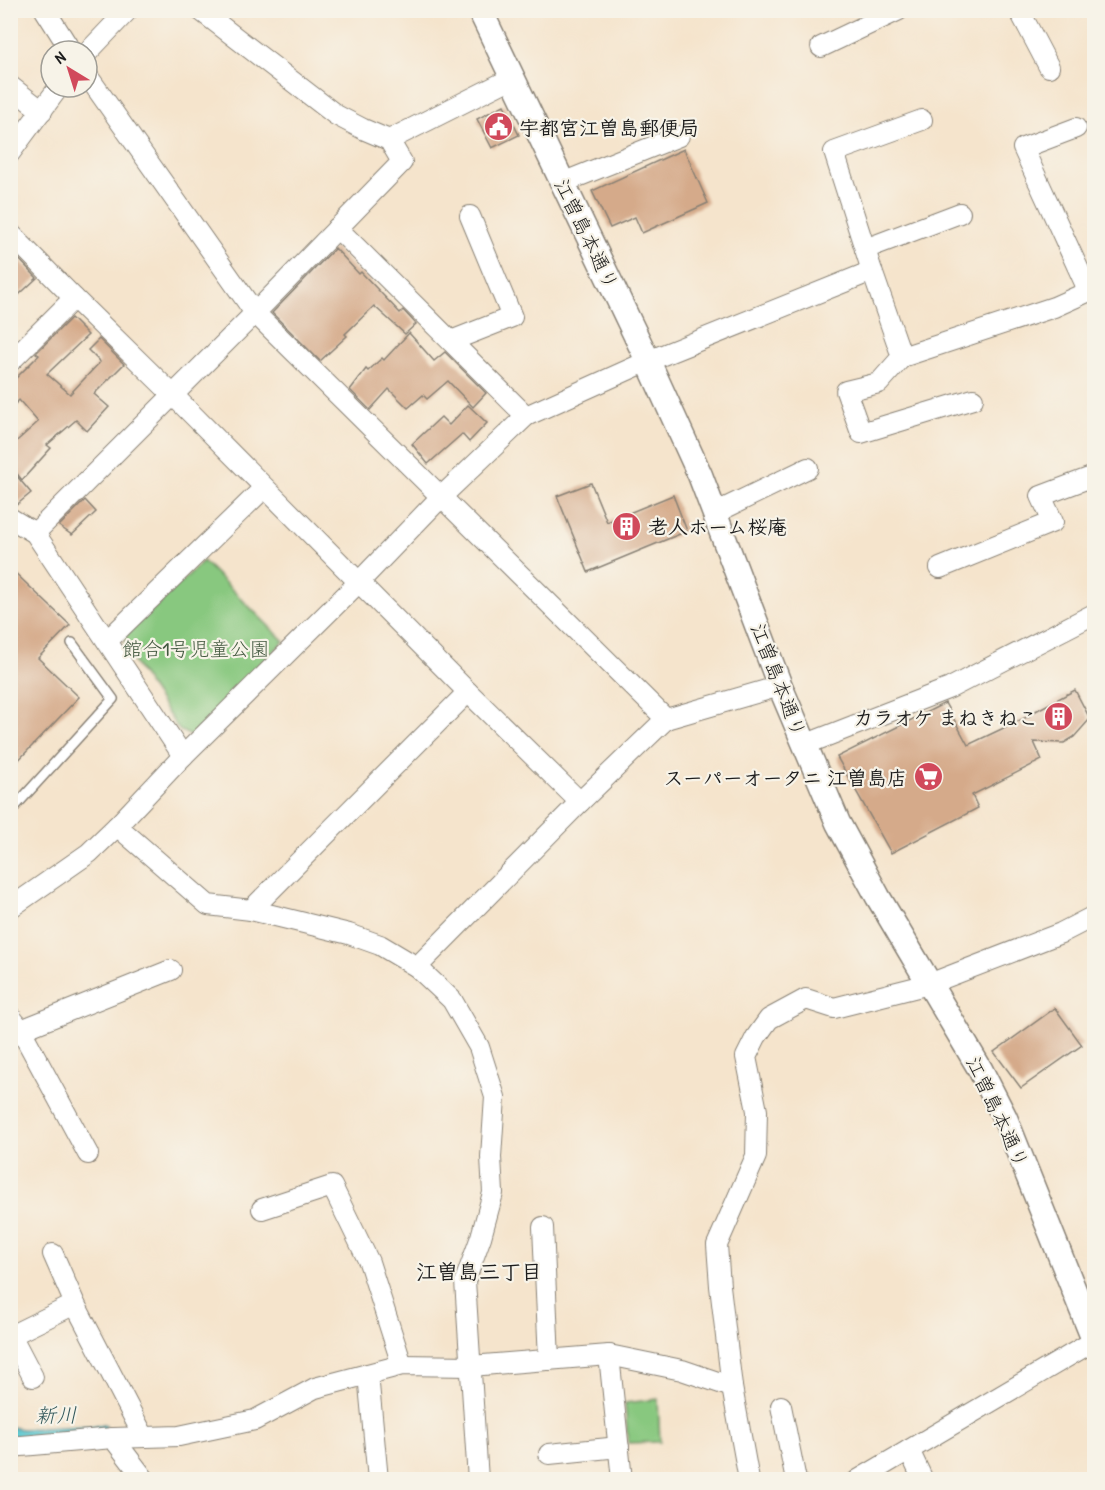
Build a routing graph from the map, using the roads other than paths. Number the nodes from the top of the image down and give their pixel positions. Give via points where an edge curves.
1 (45, 10) edge
2 (128, 10) edge
3 (200, 10) edge
4 (480, 10) edge
5 (899, 10) edge
6 (1019, 10) edge
7 (63, 39) edge
8 (99, 40) edge
9 (821, 48) dead end
10 (1049, 67) dead end
11 (512, 78) junction
12 (10, 86) edge
13 (99, 92) edge
14 (50, 99) edge
15 (42, 111) junction
16 (922, 120) dead end
17 (1076, 128) dead end
18 (679, 136) dead end
19 (389, 140) junction
20 (10, 153) edge
21 (562, 183) junction
22 (960, 213) dead end
23 (470, 216) dead end
24 (337, 228) junction
25 (10, 233) edge
26 (865, 249) junction
27 (872, 272) junction
28 (1092, 291) edge
29 (74, 298) junction
30 (255, 313) junction
31 (451, 341) junction
32 (902, 357) junction
33 (648, 361) junction
34 (10, 362) edge
35 (172, 394) junction
36 (974, 399) dead end
37 (526, 416) junction
38 (808, 468) dead end
39 (1095, 476) edge
40 (264, 488) junction
41 (441, 498) junction
42 (715, 513) junction
43 (10, 518) edge
44 (35, 533) junction
45 (940, 568) dead end
46 (358, 582) junction
47 (1095, 614) edge
48 (107, 641) junction
49 (72, 643) dead end
50 (780, 686) junction
51 (468, 692) junction
52 (666, 719) junction
53 (804, 745) junction
54 (183, 756) junction
55 (580, 802) junction
56 (10, 812) edge
57 (117, 826) junction
58 (10, 908) edge
59 (251, 910) junction
60 (1095, 916) edge
61 (417, 967) junction
62 (171, 970) dead end
63 (928, 984) junction
64 (16, 1023) edge
65 (88, 1154) dead end
66 (262, 1209) dead end
67 (543, 1227) dead end
68 (53, 1254) dead end
69 (75, 1305) junction
70 (11, 1334) edge
71 (1095, 1340) edge
72 (609, 1355) junction
73 (549, 1360) junction
74 (402, 1365) junction
75 (471, 1366) junction
76 (368, 1374) junction
77 (33, 1377) dead end
78 (732, 1387) junction
79 (781, 1406) dead end
80 (144, 1437) junction
81 (113, 1438) junction
82 (10, 1447) edge
83 (619, 1448) junction
84 (909, 1450) junction
85 (549, 1454) dead end
86 (145, 1479) edge
87 (378, 1479) edge
88 (478, 1479) edge
89 (622, 1479) edge
90 (749, 1479) edge
91 (796, 1479) edge
92 (858, 1479) edge
93 (923, 1479) edge

1 - 7 street
2 - 8 street
3 - 19 street via 336,115
4 - 11 street, 江曽島本通り
5 - 9 street
6 - 10 street
11 - 19 street
11 - 21 street, 江曽島本通り
12 - 15 street
13 - 30 street
14 - 15 street
15 - 20 street
16 - 26 street via 834,152
17 - 28 street via 1023,148
18 - 21 street
19 - 24 street via 402,162
21 - 33 street, 江曽島本通り
22 - 26 street
23 - 31 street via 512,317
24 - 30 street
24 - 31 street
25 - 29 street
26 - 27 street
27 - 32 street
27 - 33 street
28 - 32 street
29 - 34 street
29 - 35 street
30 - 35 street
30 - 41 street
31 - 37 street
32 - 36 street via 879,382 846,391 861,433
33 - 37 street
33 - 42 street, 江曽島本通り
35 - 40 street
35 - 44 street
37 - 41 street
38 - 42 street
39 - 45 street via 1041,496 1053,522
40 - 46 street
40 - 48 street
41 - 46 street
41 - 52 street
42 - 50 street, 江曽島本通り
43 - 44 street
44 - 48 street
46 - 51 street
46 - 54 street
47 - 53 street via 950,688
48 - 54 street
49 - 56 lane via 113,699
50 - 52 street
50 - 53 street, 江曽島本通り
51 - 55 street
51 - 59 street
52 - 55 street
53 - 63 street, 江曽島本通り via 854,855
54 - 57 street
55 - 61 street
57 - 58 street via 88,853
57 - 59 street via 208,906
59 - 61 street via 349,934 380,945
60 - 63 street
61 - 75 street via 452,1000 479,1047 495,1097 493,1193 465,1281
62 - 64 street
63 - 71 street, 江曽島本通り via 1005,1118
63 - 78 street via 834,1008 806,999 769,1019 746,1057 757,1111 756,1156 717,1245
64 - 65 street
66 - 74 street via 332,1186 369,1262
67 - 73 street
68 - 69 street
69 - 70 street
69 - 80 street
70 - 77 street
71 - 84 street
72 - 73 street
72 - 78 street via 682,1370
72 - 83 street
73 - 75 street
74 - 75 street
74 - 76 street
75 - 88 street
76 - 80 street via 315,1388 255,1420 179,1436
76 - 87 street
78 - 90 street
79 - 91 street
80 - 81 street
81 - 82 street
81 - 86 street
83 - 85 street
83 - 89 street
84 - 92 street
84 - 93 street

